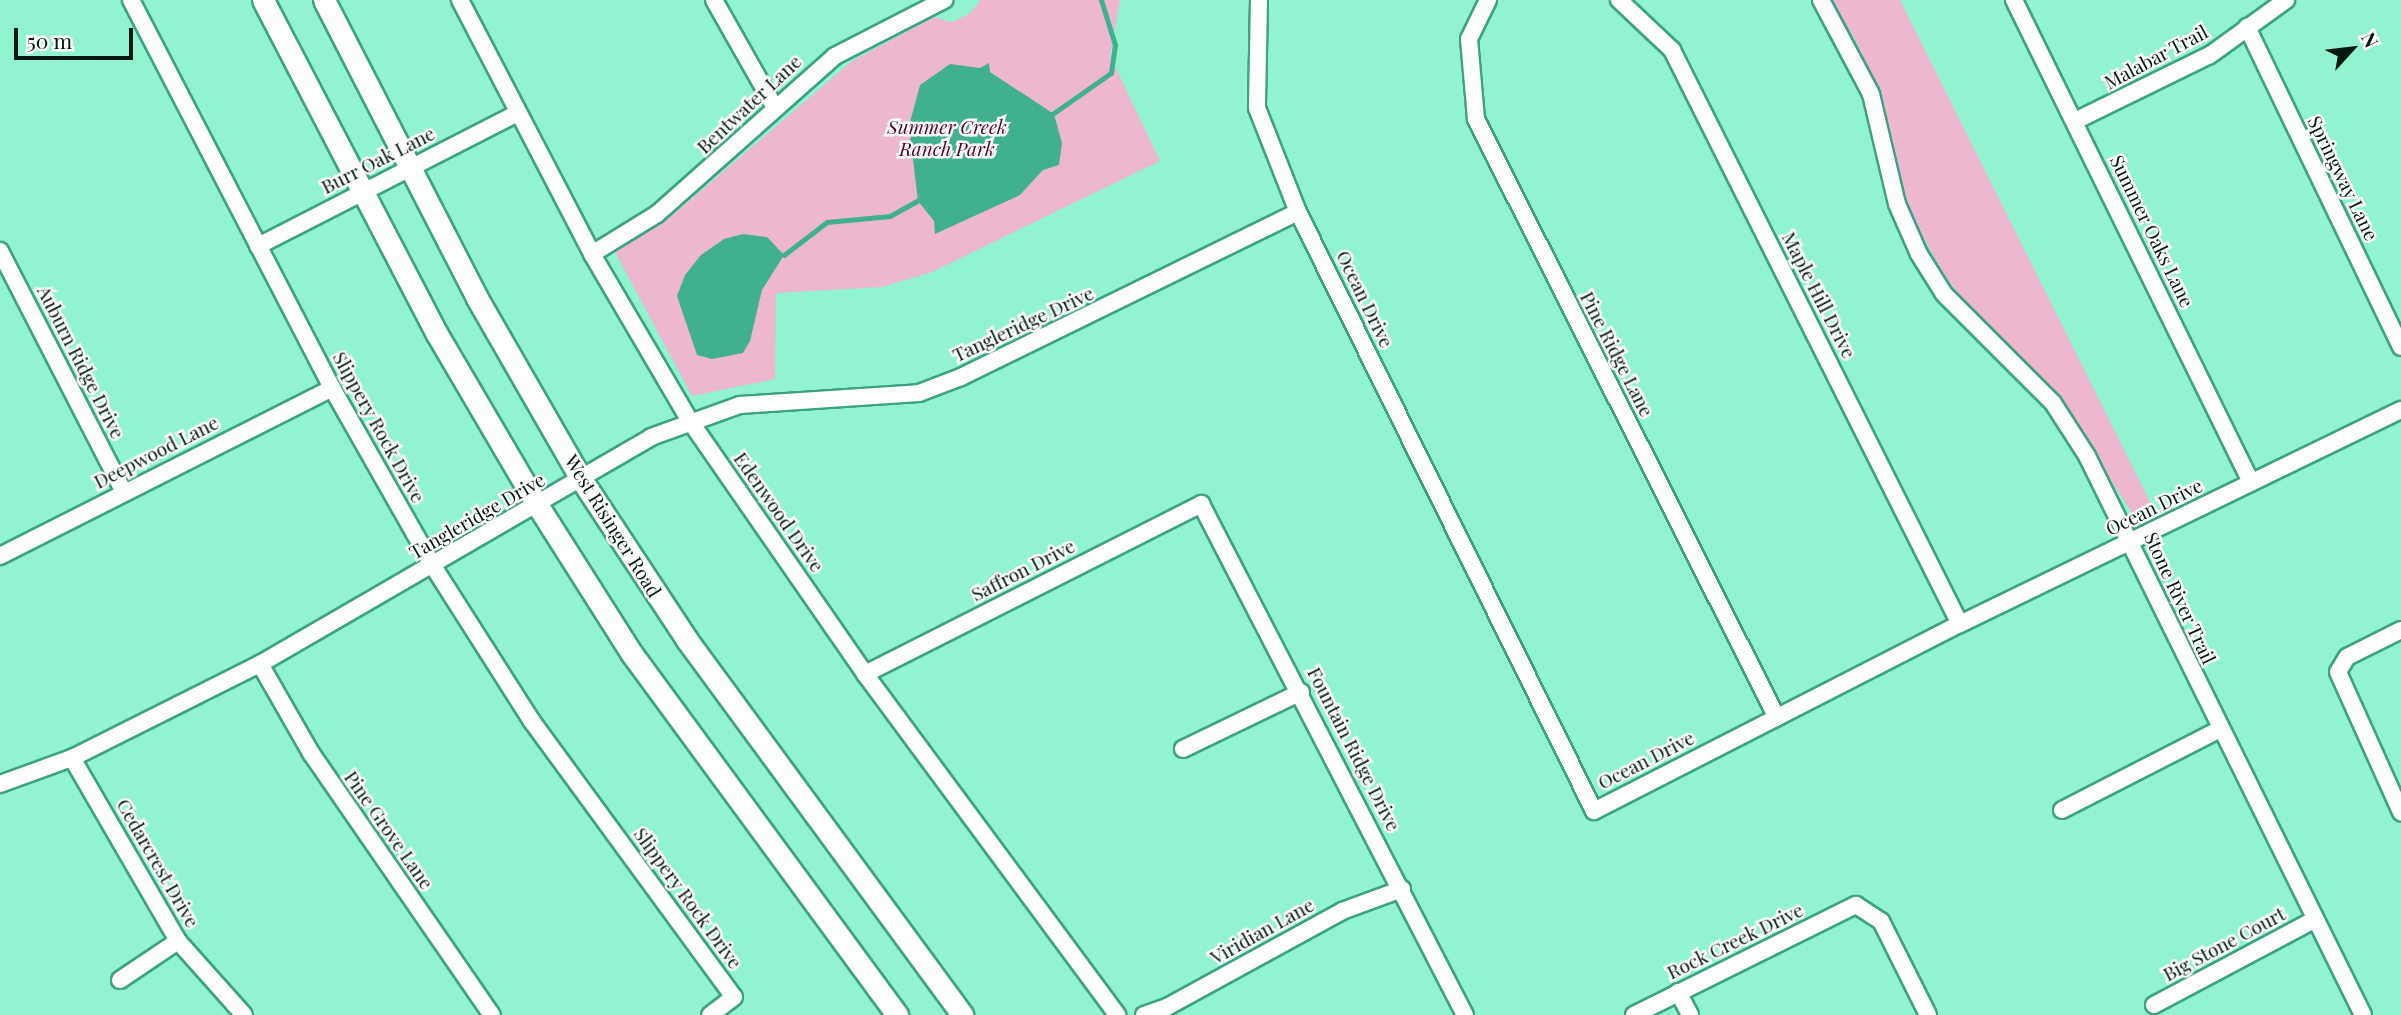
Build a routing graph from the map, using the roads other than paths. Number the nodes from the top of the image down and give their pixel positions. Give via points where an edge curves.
1 (131, 0) edge
2 (263, 0) edge
3 (324, 0) edge
4 (460, 0) edge
5 (714, 0) edge
6 (944, 0) edge
7 (1259, 0) edge
8 (1488, 0) edge
9 (1619, 0) edge
10 (1821, 0) edge
11 (2014, 0) edge
12 (2286, 0) edge
13 (2247, 27) junction
14 (775, 108) junction
15 (518, 113) junction
16 (2076, 121) junction
17 (412, 167) junction
18 (362, 192) junction
19 (1298, 212) junction
20 (258, 246) junction
21 (0, 251) edge
22 (592, 254) junction
23 (2401, 347) edge
24 (332, 388) junction
25 (2401, 410) edge
26 (690, 421) junction
27 (582, 479) junction
28 (2250, 482) junction
29 (124, 492) junction
30 (1201, 505) joint
31 (538, 506) junction
32 (2131, 542) junction
33 (0, 556) edge
34 (433, 566) junction
35 (1960, 624) junction
36 (2401, 630) edge
37 (260, 664) junction
38 (865, 674) junction
39 (1301, 692) junction
40 (1777, 718) junction
41 (2220, 729) junction
42 (1183, 749) dead end
43 (72, 758) junction
44 (0, 784) edge
45 (2062, 810) dead end
46 (2401, 812) edge
47 (1402, 889) junction
48 (2314, 920) junction
49 (178, 941) junction
50 (120, 980) dead end
51 (1678, 992) junction
52 (2154, 1005) dead end
53 (244, 1015) edge
54 (492, 1015) edge
55 (710, 1015) edge
56 (897, 1015) edge
57 (962, 1015) edge
58 (1117, 1015) edge
59 (1144, 1015) edge
60 (1465, 1015) edge
61 (1634, 1015) edge
62 (1690, 1015) edge
63 (1928, 1015) edge
64 (2363, 1015) edge

1 - 20 street, Slippery Rock Drive
2 - 18 main road
3 - 17 main road, West Risinger Road
4 - 15 street, Edenwood Drive
5 - 14 street
6 - 14 street, Bentwater Lane via 835,57
7 - 19 street, Ocean Drive via 1257,108
8 - 40 street, Pine Ridge Lane via 1469,39 1476,119
9 - 35 street, Maple Hill Drive via 1672,50
10 - 32 street, Stone River Trail via 1871,94 1897,204 1919,254 1944,294 2053,403 2087,456
11 - 16 street, Summer Oaks Lane
12 - 13 street, Malabar Trail
13 - 16 street, Malabar Trail via 2210,55
13 - 23 street, Springway Lane
14 - 22 street, Bentwater Lane via 657,214
15 - 17 street, Burr Oak Lane
15 - 22 street, Edenwood Drive
16 - 28 street, Summer Oaks Lane
17 - 18 street, Burr Oak Lane
17 - 27 main road, West Risinger Road via 477,298
18 - 20 street, Burr Oak Lane
18 - 31 main road via 437,334
19 - 26 street, Tangleridge Drive via 961,377 919,393 795,398 740,405
19 - 40 street, Ocean Drive via 1594,811
20 - 24 street, Slippery Rock Drive
21 - 29 street, Auburn Ridge Drive
22 - 26 street, Edenwood Drive
24 - 29 street, Deepwood Lane
24 - 34 street, Slippery Rock Drive
25 - 28 street, Ocean Drive
26 - 27 street, Tangleridge Drive via 651,437
26 - 38 street, Edenwood Drive
27 - 31 street, Tangleridge Drive
27 - 57 main road, West Risinger Road via 687,640
28 - 32 street, Ocean Drive
29 - 33 street, Deepwood Lane
30 - 38 street, Saffron Drive
30 - 39 street, Fountain Ridge Drive
31 - 34 street, Tangleridge Drive
31 - 56 main road via 632,654
32 - 35 street, Ocean Drive
32 - 41 street, Stone River Trail
34 - 37 street, Tangleridge Drive
34 - 55 street, Slippery Rock Drive via 531,720 734,998
35 - 40 street, Ocean Drive
36 - 46 street via 2347,657 2338,672
37 - 43 street, Tangleridge Drive
37 - 54 street, Pine Grove Lane via 311,753
38 - 58 street, Edenwood Drive
39 - 42 street
39 - 47 street, Fountain Ridge Drive
41 - 45 street
41 - 48 street, Stone River Trail
43 - 44 street, Tangleridge Drive
43 - 49 street, Cedarcrest Drive
47 - 59 street, Viridian Lane via 1342,911 1167,1007
47 - 60 street, Fountain Ridge Drive
48 - 52 street, Big Stone Court
48 - 64 street, Stone River Trail
49 - 50 street
49 - 53 street, Cedarcrest Drive
51 - 61 street, Rock Creek Drive
51 - 62 street
51 - 63 street, Rock Creek Drive via 1856,905 1881,921

